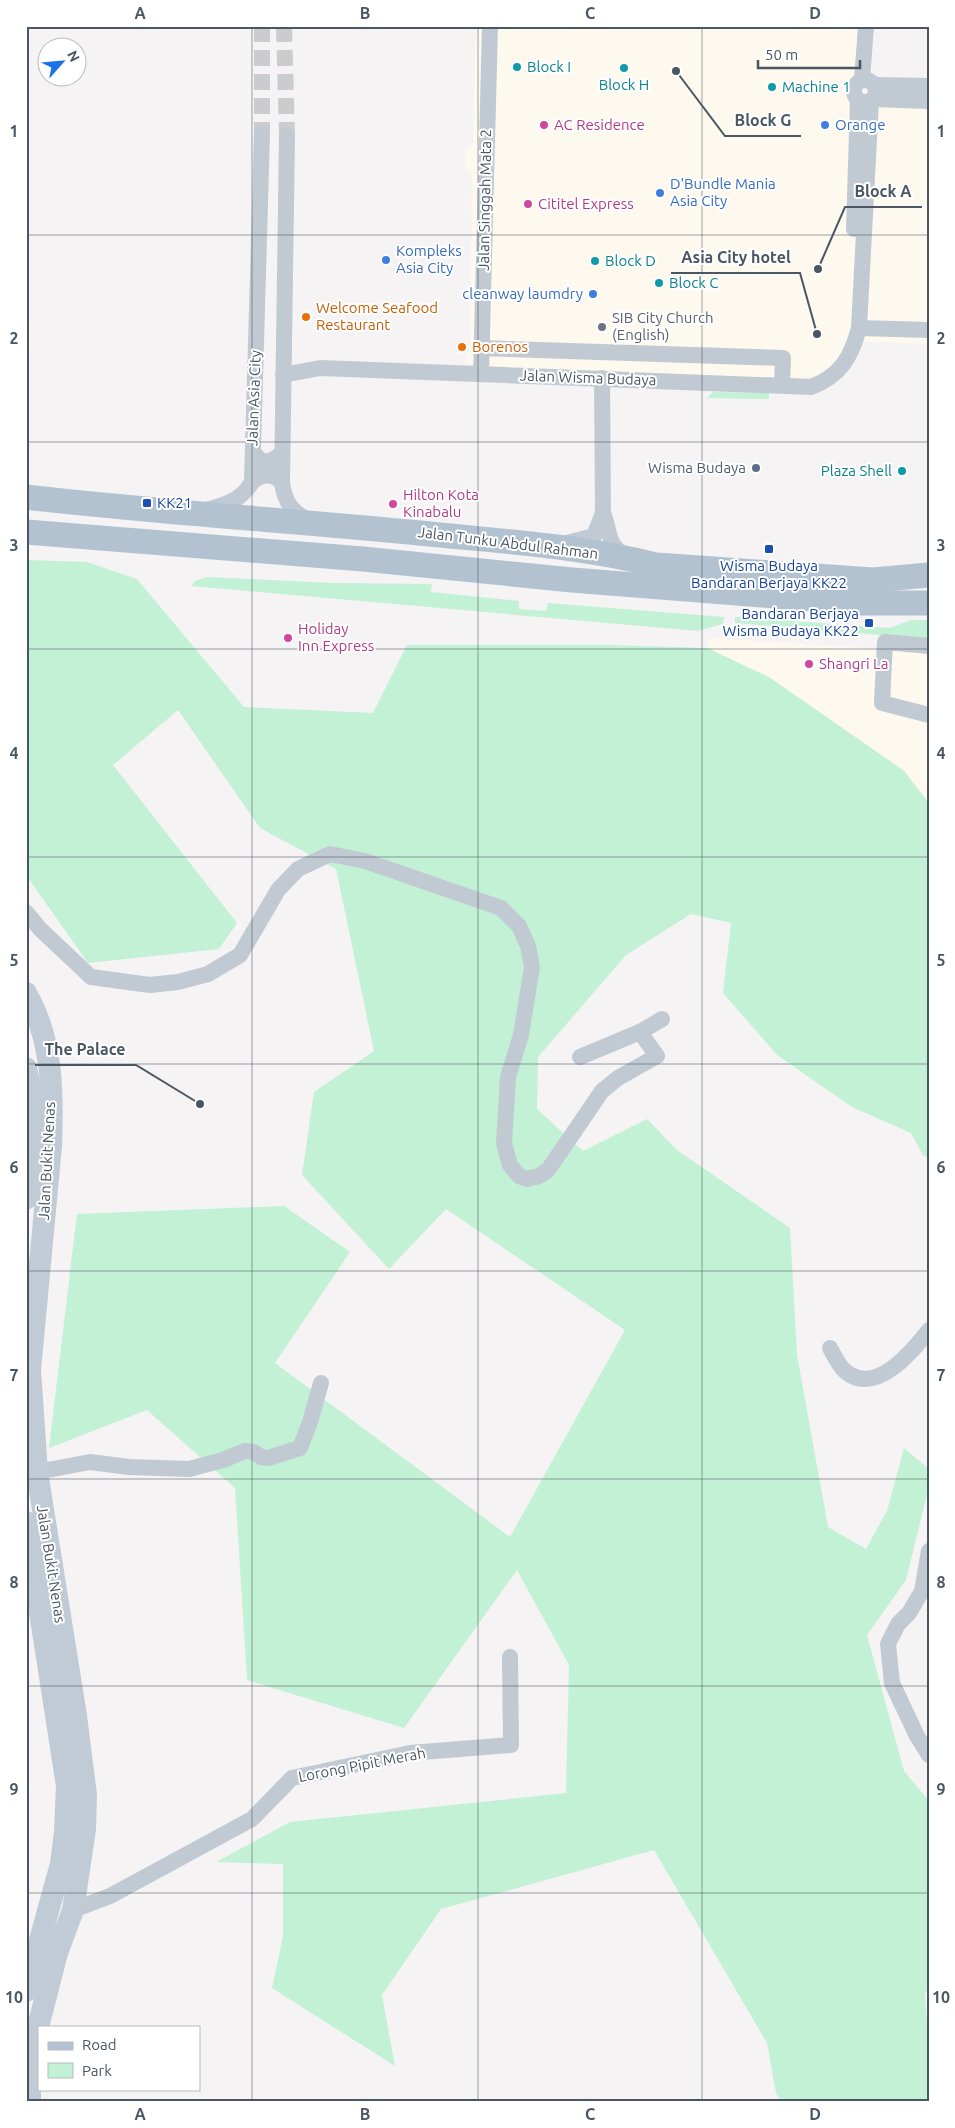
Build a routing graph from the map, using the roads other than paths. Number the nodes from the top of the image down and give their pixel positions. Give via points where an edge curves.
1 (490, 26) edge
2 (866, 26) edge
3 (929, 86) edge
4 (868, 93) junction
5 (929, 101) edge
6 (262, 134) tunnel mouth
7 (287, 136) tunnel mouth
8 (261, 182) junction
9 (286, 182) junction
10 (285, 244) junction
11 (259, 246) junction
12 (859, 328) junction
13 (929, 330) edge
14 (481, 348) junction
15 (284, 349) junction
16 (845, 361) junction
17 (320, 368) junction
18 (481, 374) junction
19 (283, 375) junction
20 (602, 378) junction
21 (782, 385) junction
22 (253, 452) junction
23 (282, 452) junction
24 (252, 482) junction
25 (282, 483) junction
26 (26, 497) edge
27 (194, 513) junction
28 (603, 513) junction
29 (314, 522) junction
30 (26, 532) edge
31 (545, 546) junction
32 (628, 558) junction
33 (929, 561) edge
34 (929, 574) edge
35 (873, 580) junction
36 (929, 603) edge
37 (929, 646) edge
38 (929, 715) edge
39 (26, 912) edge
40 (26, 993) edge
41 (662, 1019) dead end
42 (640, 1032) junction
43 (580, 1057) dead end
44 (26, 1068) edge
45 (26, 1199) edge
46 (929, 1330) edge
47 (830, 1348) dead end
48 (321, 1383) dead end
49 (37, 1472) junction
50 (26, 1522) edge
51 (929, 1551) edge
52 (510, 1657) dead end
53 (929, 1755) edge
54 (73, 1910) junction
55 (26, 1991) edge
56 (39, 2026) edge
57 (38, 2028) edge
58 (30, 2102) edge

1 - 14 street, Jalan Singgah Mata 2
2 - 4 street
3 - 4 street
4 - 5 street
4 - 12 street, Jalan Wisma Budaya
4 - 16 street
6 - 8 street, Jalan Asia City
7 - 9 street, Jalan Asia City
8 - 9 street via 266,172 275,168 283,171
8 - 11 street, Jalan Asia City
9 - 10 street, Jalan Asia City
10 - 11 street via 280,256 271,259
10 - 15 street, Jalan Asia City
11 - 22 street, Jalan Asia City
12 - 13 street
12 - 16 street, Jalan Wisma Budaya
14 - 18 street, Jalan Singgah Mata 2
14 - 21 street via 783,358
15 - 17 street, Jalan Wisma Budaya via 294,358
15 - 19 street, Jalan Asia City
16 - 21 street, Jalan Wisma Budaya via 835,375 810,387
17 - 18 street, Jalan Wisma Budaya
17 - 19 street, Jalan Wisma Budaya
18 - 20 street, Jalan Wisma Budaya
19 - 23 street, Jalan Asia City
20 - 21 street, Jalan Wisma Budaya
20 - 28 street
22 - 23 street via 261,461 269,462
22 - 24 street, Jalan Asia City
23 - 25 street, Jalan Asia City
24 - 25 street via 259,477 273,476
24 - 27 street via 246,492 235,500
25 - 29 street, Jalan Asia City via 293,512
26 - 27 main road, Jalan Tunku Abdul Rahman
27 - 29 main road, Jalan Tunku Abdul Rahman
28 - 31 street via 594,536
28 - 32 street via 612,545
29 - 31 main road, Jalan Tunku Abdul Rahman
30 - 36 main road, Jalan Tunku Abdul Rahman via 862,603
31 - 32 main road, Jalan Tunku Abdul Rahman
32 - 35 main road, Jalan Tunku Abdul Rahman via 656,565
33 - 35 main road via 897,569
34 - 35 main road, Jalan Tunku Abdul Rahman
37 - 38 street via 885,642 882,702
39 - 42 street via 92,977 150,985 208,974 240,956 278,890 298,869 330,854 366,860 501,908 519,926 528,946 532,967 520,1034 508,1077 504,1144 510,1165 519,1176 528,1179 548,1170 602,1091 657,1056
40 - 49 main road, Jalan Bukit Nenas via 39,1017 50,1070 52,1109 30,1370
41 - 42 street
42 - 43 street
44 - 45 main road, Jalan Bukit Nenas via 32,1112
46 - 47 street via 911,1354 874,1379 858,1378 844,1371
48 - 49 street via 300,1448 292,1451 268,1458 245,1451 190,1469 90,1462
49 - 54 main road, Jalan Bukit Nenas via 86,1795
50 - 55 main road, Jalan Bukit Nenas via 67,1786 61,1864
51 - 53 street via 922,1591 888,1644 892,1683
52 - 54 street, Lorong Pipit Merah via 511,1745 410,1753 292,1778 252,1819 110,1896
54 - 56 main road, Jalan Bukit Nenas
57 - 58 main road, Jalan Bukit Nenas via 30,2058

